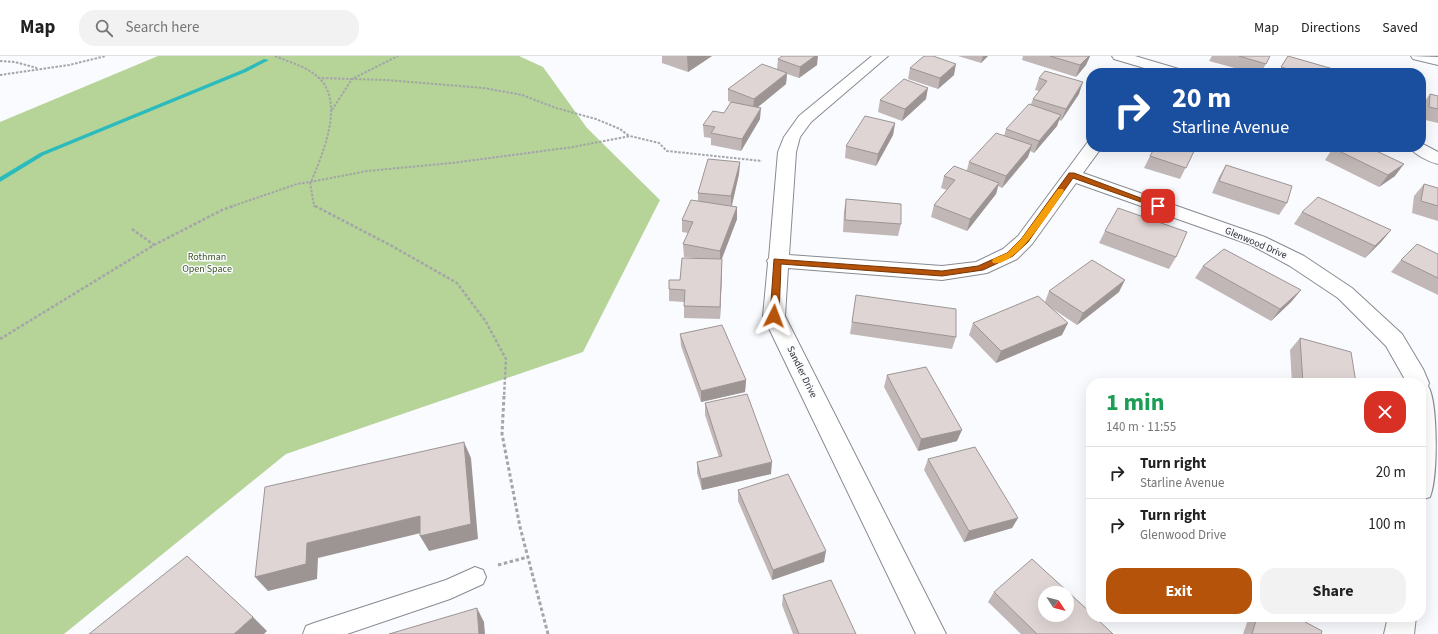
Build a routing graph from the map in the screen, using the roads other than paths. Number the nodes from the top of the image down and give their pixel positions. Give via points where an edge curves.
1 (881, 56) edge
2 (1119, 56) edge
3 (1418, 56) edge
4 (1438, 61) edge
5 (1155, 65) edge
6 (1089, 152) edge
7 (1426, 152) edge
8 (1438, 159) edge
9 (1072, 175) junction
10 (777, 261) junction
11 (1416, 378) edge
12 (1426, 410) edge
13 (1426, 452) edge
14 (475, 577) road end
15 (1401, 622) edge
16 (314, 634) edge
17 (931, 634) edge
18 (1399, 634) edge

1 - 10 street, Sandler Drive via 805,119 792,137 787,152
2 - 5 street
3 - 4 street
6 - 9 street
7 - 8 street
9 - 10 street via 1025,240 1010,254 980,268 942,273
9 - 11 street, Glenwood Drive via 1258,241 1298,261 1345,293 1394,340
10 - 17 street, Sandler Drive via 774,316
12 - 13 street via 1429,420
14 - 16 lane via 450,589
15 - 18 street

